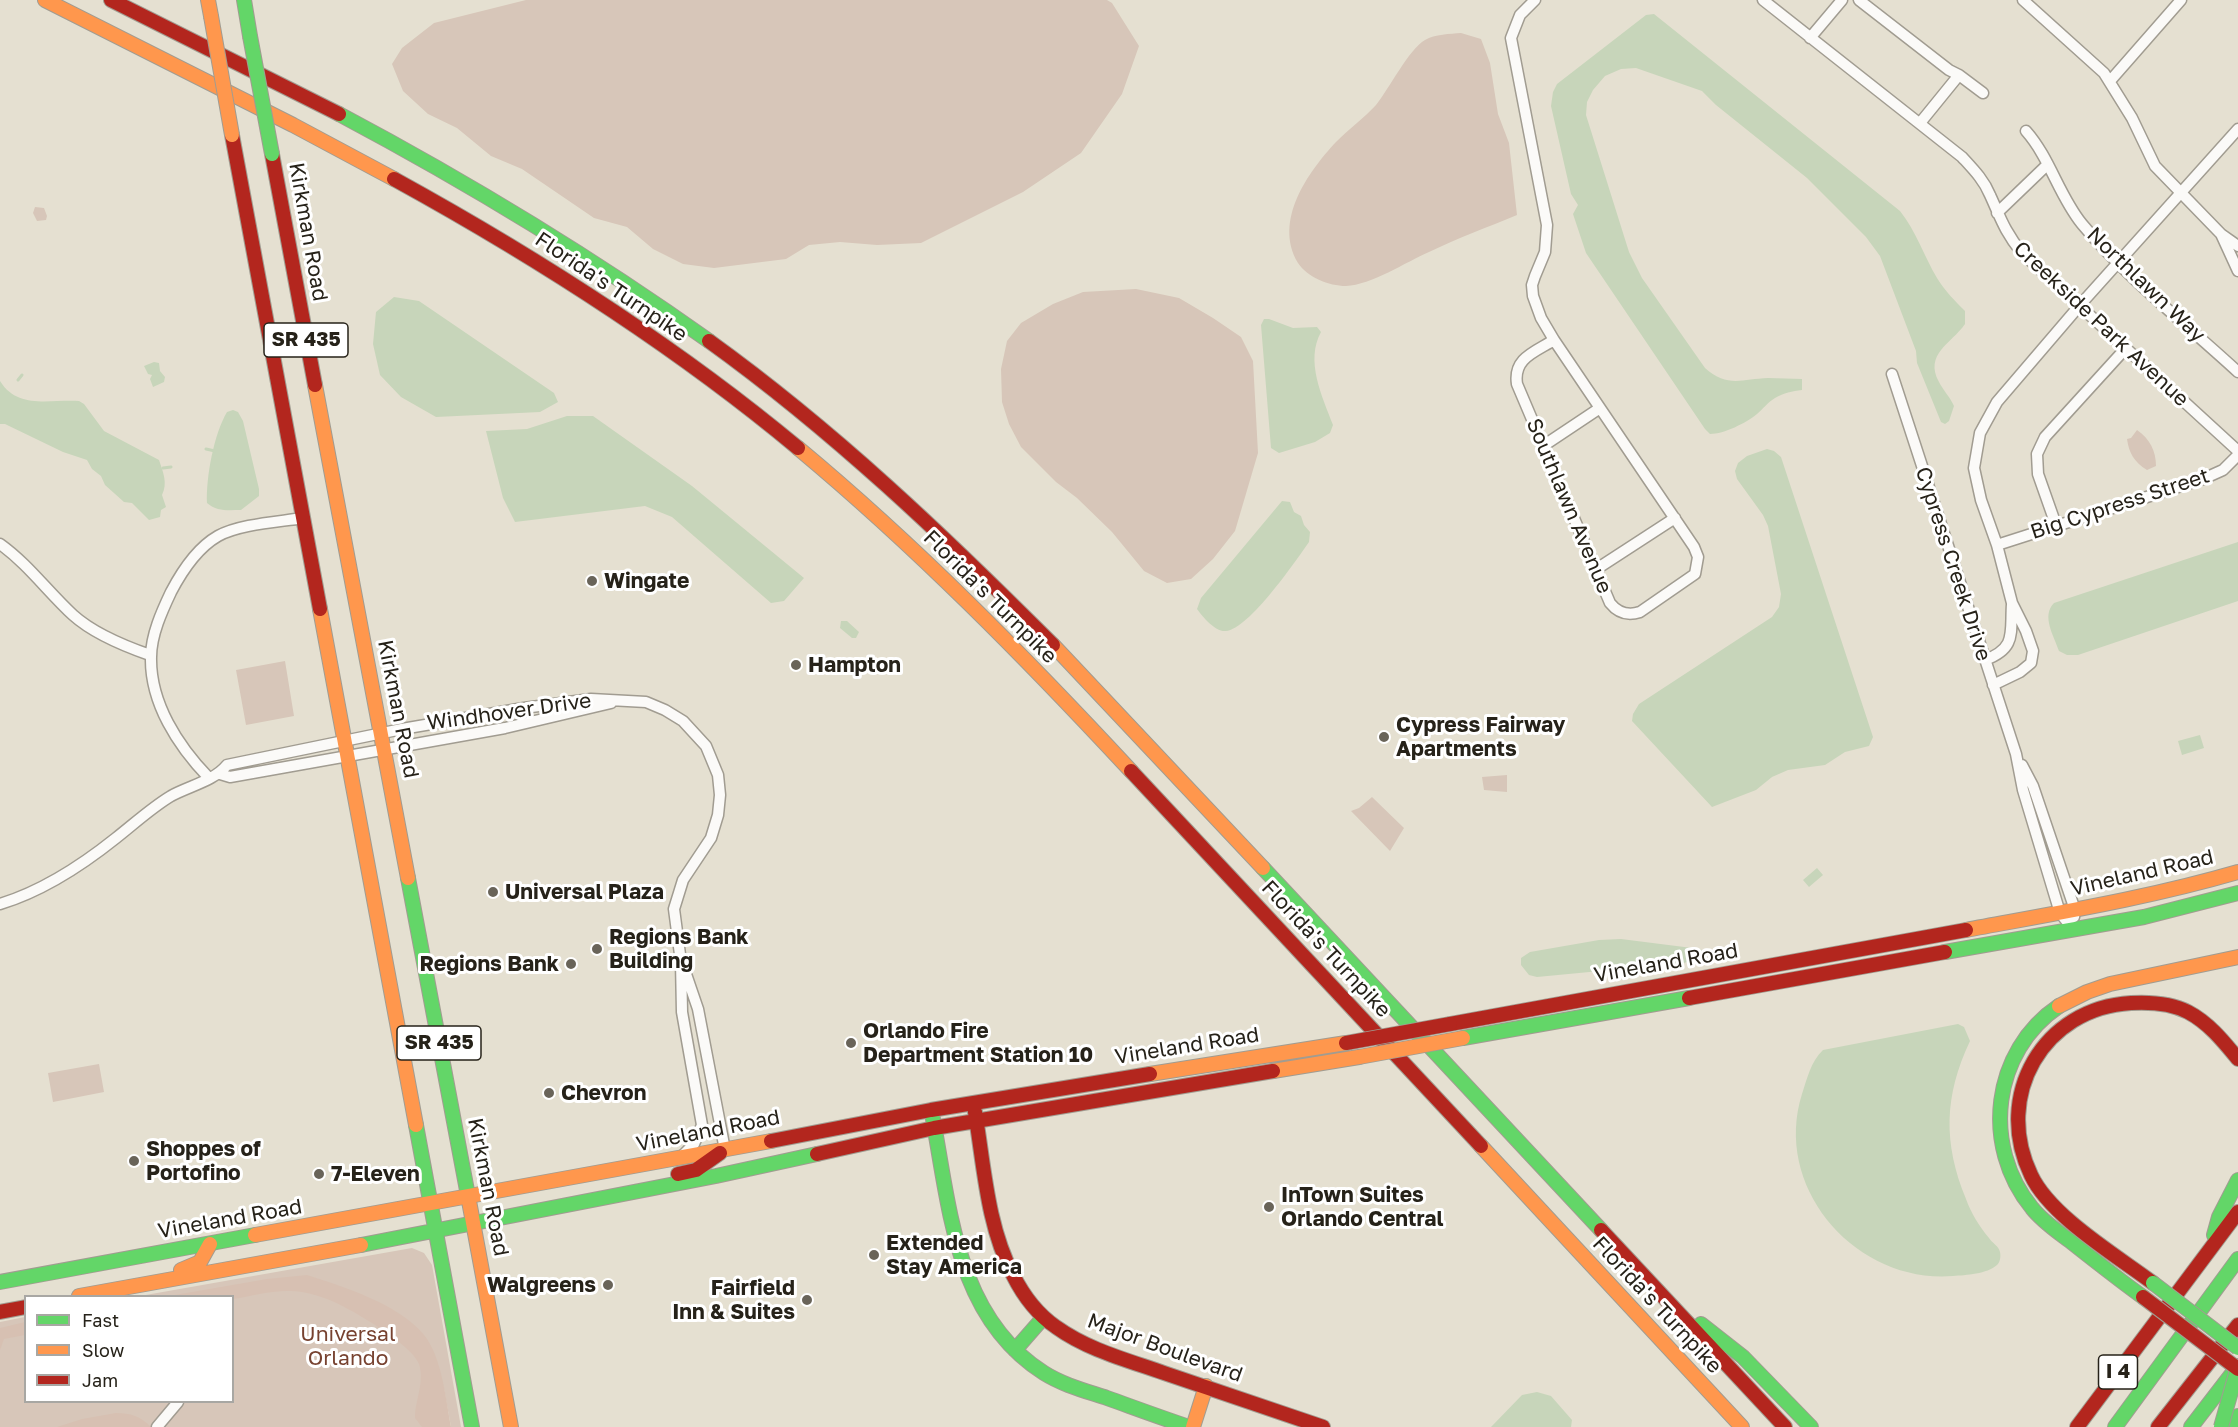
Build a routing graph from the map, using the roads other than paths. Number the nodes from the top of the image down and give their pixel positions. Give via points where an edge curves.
1 (45, 0) edge
2 (111, 0) edge
3 (208, 0) edge
4 (244, 0) edge
5 (1535, 0) edge
6 (1763, 0) edge
7 (1842, 0) edge
8 (1858, 0) edge
9 (2023, 0) edge
10 (2181, 0) edge
11 (1810, 38) junction
12 (1959, 75) junction
13 (2110, 81) junction
14 (1983, 93) dead end
15 (1920, 123) junction
16 (2238, 129) edge
17 (2026, 130) dead end
18 (2047, 165) junction
19 (2180, 194) junction
20 (1997, 213) junction
21 (2221, 234) junction
22 (2238, 246) edge
23 (2118, 262) junction
24 (2238, 271) edge
25 (2080, 305) junction
26 (1554, 340) junction
27 (2126, 348) junction
28 (2238, 372) edge
29 (1892, 374) dead end
30 (1600, 408) junction
31 (1543, 446) junction
32 (2238, 453) edge
33 (303, 518) junction
34 (1675, 518) junction
35 (2056, 525) junction
36 (0, 544) edge
37 (1997, 545) junction
38 (1595, 570) junction
39 (2012, 603) junction
40 (2029, 641) junction
41 (2008, 644) junction
42 (150, 655) junction
43 (1985, 660) junction
44 (1993, 685) junction
45 (626, 700) junction
46 (524, 708) junction
47 (526, 723) junction
48 (382, 732) junction
49 (344, 741) junction
50 (385, 750) junction
51 (2016, 754) junction
52 (347, 756) junction
53 (215, 776) junction
54 (2238, 872) edge
55 (2238, 893) edge
56 (0, 904) edge
57 (2075, 910) junction
58 (2060, 913) junction
59 (2073, 929) junction
60 (1862, 949) junction
61 (2238, 957) edge
62 (681, 962) junction
63 (1789, 962) junction
64 (1864, 967) junction
65 (1792, 980) junction
66 (698, 1009) junction
67 (682, 1012) junction
68 (2238, 1059) edge
69 (974, 1103) junction
70 (931, 1110) junction
71 (977, 1120) junction
72 (850, 1125) junction
73 (934, 1128) junction
74 (725, 1150) junction
75 (680, 1158) junction
76 (716, 1176) junction
77 (2238, 1180) edge
78 (628, 1194) junction
79 (468, 1197) junction
80 (430, 1204) junction
81 (2238, 1212) edge
82 (473, 1224) junction
83 (435, 1231) junction
84 (210, 1245) junction
85 (2209, 1251) junction
86 (2238, 1258) edge
87 (0, 1282) edge
88 (1651, 1283) junction
89 (139, 1285) junction
90 (85, 1295) edge
91 (24, 1307) edge
92 (0, 1312) edge
93 (1043, 1318) junction
94 (2238, 1325) edge
95 (2238, 1348) edge
96 (1015, 1350) junction
97 (2238, 1367) edge
98 (1206, 1386) junction
99 (176, 1403) edge
100 (2238, 1416) edge
101 (157, 1427) edge
102 (472, 1427) edge
103 (511, 1427) edge
104 (1191, 1427) edge
105 (1323, 1427) edge
106 (1742, 1427) edge
107 (1785, 1427) edge
108 (1811, 1427) edge
109 (2077, 1427) edge
110 (2115, 1427) edge
111 (2158, 1427) edge
112 (2191, 1427) edge
113 (2221, 1427) edge
114 (2235, 1427) edge

1 - 106 main road, Florida's Turnpike via 352,156 538,262 728,392 811,458 995,629 1079,715
2 - 88 main road, Florida's Turnpike via 457,178 554,236 746,368 830,435 926,520 1101,694
3 - 33 main road, SR 435, bridge
4 - 48 main road, Kirkman Road / SR 435, bridge
5 - 26 street, Southlawn Avenue via 1520,15 1511,38 1547,225 1545,252 1535,276 1533,296
6 - 11 street, Creekside Park Avenue
7 - 11 street
8 - 12 street
9 - 13 street
10 - 13 street
11 - 15 street, Creekside Park Avenue
12 - 14 street
12 - 15 street
13 - 19 street via 2154,166
15 - 20 street, Creekside Park Avenue via 1978,174
16 - 19 street
17 - 18 street, Northlawn Way
18 - 20 street
18 - 23 street, Northlawn Way via 2081,223
19 - 21 street
19 - 23 street
20 - 25 street, Creekside Park Avenue via 2007,236 2022,253
21 - 22 street
21 - 24 street
23 - 25 street
23 - 28 street, Northlawn Way
25 - 27 street, Creekside Park Avenue
25 - 37 street via 1997,402 1980,432 1974,468
26 - 30 street, Southlawn Avenue
26 - 31 street, Southlawn Avenue via 1524,359 1515,373
27 - 32 street, Creekside Park Avenue
27 - 35 street via 2045,437 2037,454 2038,474
29 - 43 street, Cypress Creek Drive
30 - 31 street
30 - 34 street, Southlawn Avenue
31 - 38 street, Southlawn Avenue
32 - 35 street, Big Cypress Street via 2223,470 2203,479
33 - 42 street via 227,532 198,552 160,614
33 - 49 main road, SR 435
34 - 38 street
34 - 38 street, Southlawn Avenue via 1698,557 1695,574 1640,612 1615,609
35 - 37 street, Big Cypress Street
36 - 42 street via 41,579 74,616 97,632
37 - 39 street
39 - 40 street
39 - 41 street
40 - 41 street
40 - 44 street via 2033,651 2031,663
41 - 43 street via 2001,654
42 - 53 street via 153,684 165,717 192,758
43 - 44 street, Cypress Creek Drive
44 - 51 street, Cypress Creek Drive
45 - 46 street, Windhover Drive via 591,699
45 - 47 street, Windhover Drive
45 - 62 street, Windhover Drive via 656,705 683,721 706,746 717,775 720,806 714,828 683,880 675,905
46 - 47 street
46 - 48 street, Windhover Drive
47 - 50 street, Windhover Drive
48 - 49 street, Windhover Drive
48 - 50 main road, Kirkman Road / SR 435
49 - 52 main road, SR 435
49 - 53 street, Windhover Drive via 227,765
50 - 52 street, Windhover Drive
50 - 79 main road, Kirkman Road / SR 435
51 - 57 street, Cypress Creek Drive via 2033,786
51 - 58 street, Cypress Creek Drive
52 - 53 street, Windhover Drive via 230,777
52 - 80 main road, SR 435
53 - 56 street, Windhover Drive via 171,796 73,869 24,897
54 - 57 main road, Vineland Road via 2160,894
55 - 59 main road, Vineland Road via 2185,908
57 - 58 main road, Vineland Road
57 - 59 street, Cypress Creek Drive
58 - 59 street, Cypress Creek Drive
58 - 60 main road, Vineland Road
59 - 64 main road, Vineland Road
60 - 63 main road, Vineland Road
60 - 64 main road
61 - 97 main road, bridge via 2111,984 2064,1003 2041,1020 2020,1046 2010,1065 1999,1106 2002,1145 2012,1179 2043,1220
62 - 66 street, Windhover Drive
62 - 67 street, Windhover Drive
63 - 65 main road
63 - 69 main road, Vineland Road, bridge via 1346,1043
64 - 65 main road, Vineland Road
65 - 71 main road, Vineland Road, bridge
66 - 67 street
66 - 74 street, Windhover Drive
67 - 75 street, Windhover Drive via 702,1125 694,1144
68 - 95 main road, bridge via 2218,1034 2192,1014 2161,1003 2102,1005 2074,1017 2051,1035 2032,1061 2021,1089 2017,1121 2024,1160 2041,1191 2056,1208
69 - 70 main road, Vineland Road
69 - 71 main road, Major Boulevard
70 - 72 main road, Vineland Road
70 - 73 main road
71 - 73 main road, Vineland Road
71 - 93 main road, Major Boulevard via 998,1239 1024,1296
72 - 74 main road, Vineland Road
72 - 76 main road via 796,1146 739,1158
73 - 76 main road, Vineland Road
73 - 96 main road via 964,1271 993,1325
74 - 75 main road, Vineland Road
74 - 78 main road via 696,1170 651,1180
75 - 79 main road, Vineland Road
76 - 78 main road, Vineland Road
77 - 85 main road via 2219,1217
78 - 82 main road, Vineland Road
79 - 80 main road, Vineland Road
79 - 82 main road, Kirkman Road / SR 435
80 - 83 main road, SR 435
80 - 84 main road, Vineland Road
81 - 85 main road, I 4
82 - 83 main road, Vineland Road
82 - 103 main road, Kirkman Road / SR 435
83 - 89 main road, Vineland Road
83 - 102 main road, SR 435
84 - 87 main road, Vineland Road
84 - 89 main road via 205,1259 198,1264
85 - 109 main road, I 4
86 - 110 main road
88 - 107 main road, Florida's Turnpike
88 - 108 main road via 1743,1357
89 - 90 main road, Vineland Road
91 - 92 main road
93 - 96 main road
93 - 98 main road, Major Boulevard via 1101,1351
94 - 111 main road
96 - 104 main road via 1042,1372 1071,1386
97 - 112 main road
97 - 113 main road, bridge
98 - 104 main road
98 - 105 main road, Major Boulevard
99 - 101 street
100 - 114 main road

